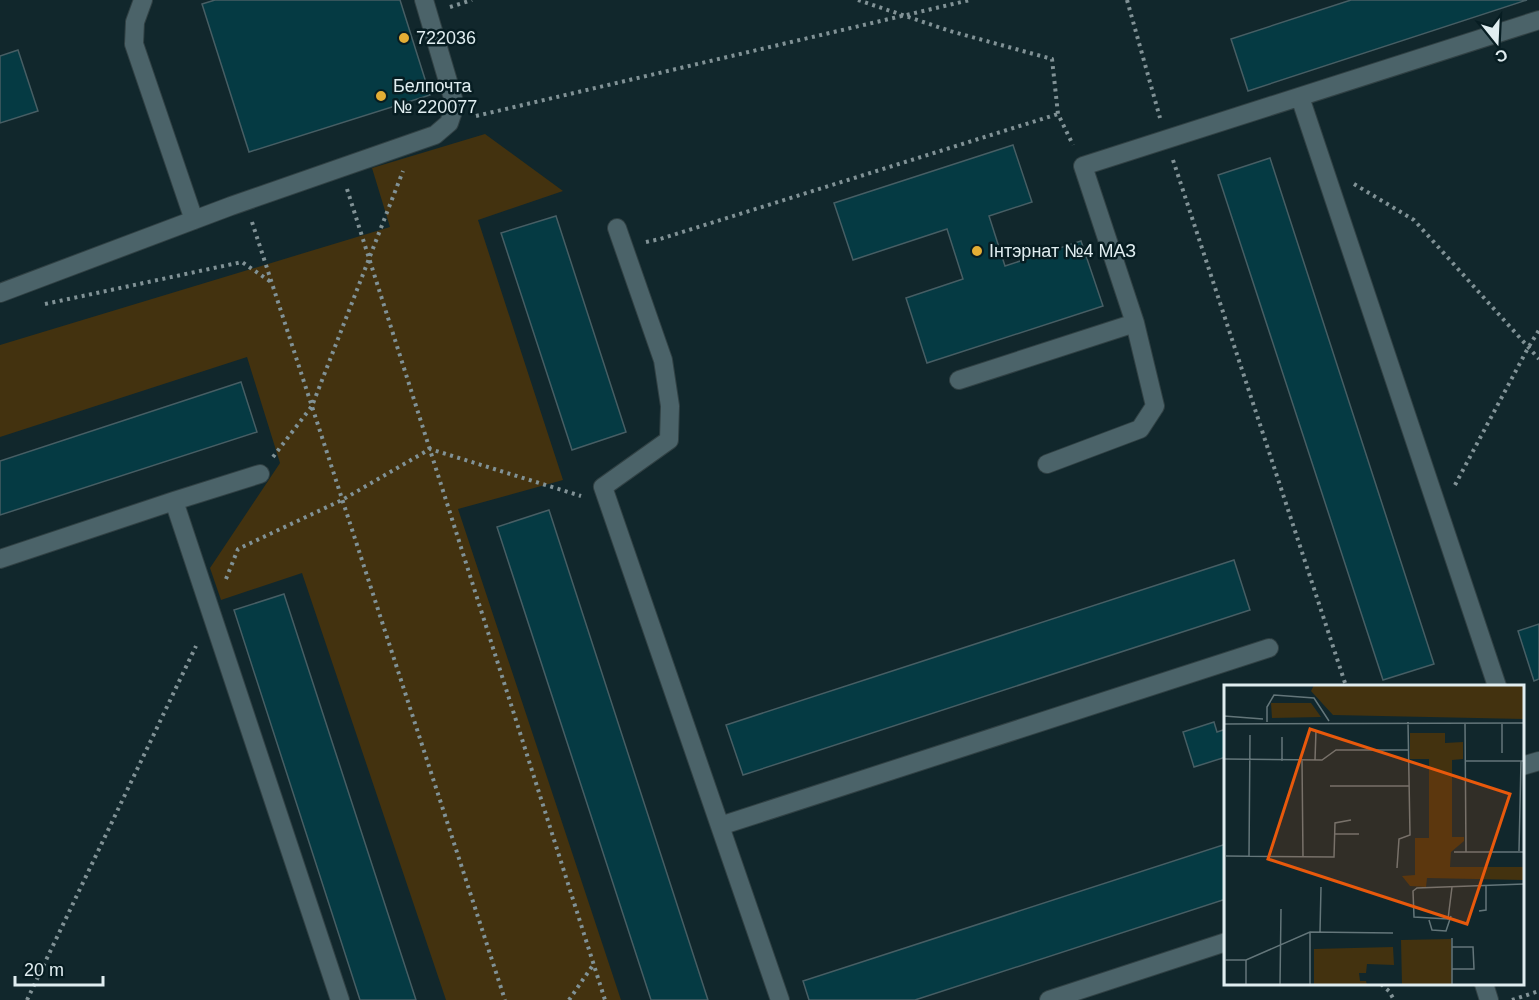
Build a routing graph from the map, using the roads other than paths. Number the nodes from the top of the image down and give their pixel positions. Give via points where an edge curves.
1 (128, 0) edge
2 (143, 0) edge
3 (424, 0) edge
4 (1539, 20) edge
5 (135, 22) junction
6 (1300, 98) junction
7 (194, 220) junction
8 (617, 228) dead end
9 (0, 293) edge
10 (1135, 323) junction
11 (959, 380) dead end
12 (1047, 464) dead end
13 (260, 474) road end
14 (174, 501) junction
15 (0, 559) edge
16 (1269, 648) dead end
17 (1496, 685) edge
18 (720, 826) junction
19 (1224, 943) edge
20 (1484, 985) edge
21 (340, 1000) edge
22 (780, 1000) edge
23 (1049, 1000) edge
24 (1489, 1000) edge

1 - 5 lane
2 - 5 lane
3 - 7 lane via 455,105 448,123 435,135
4 - 6 lane
5 - 7 lane via 134,44
6 - 10 lane via 1083,166
6 - 17 lane
7 - 9 lane
8 - 18 lane via 663,360 670,406 669,440 603,487
10 - 11 lane
10 - 12 lane via 1155,406 1140,429
13 - 14 lane
14 - 15 lane
14 - 21 lane
16 - 18 lane
18 - 22 lane
19 - 23 lane
20 - 24 lane

